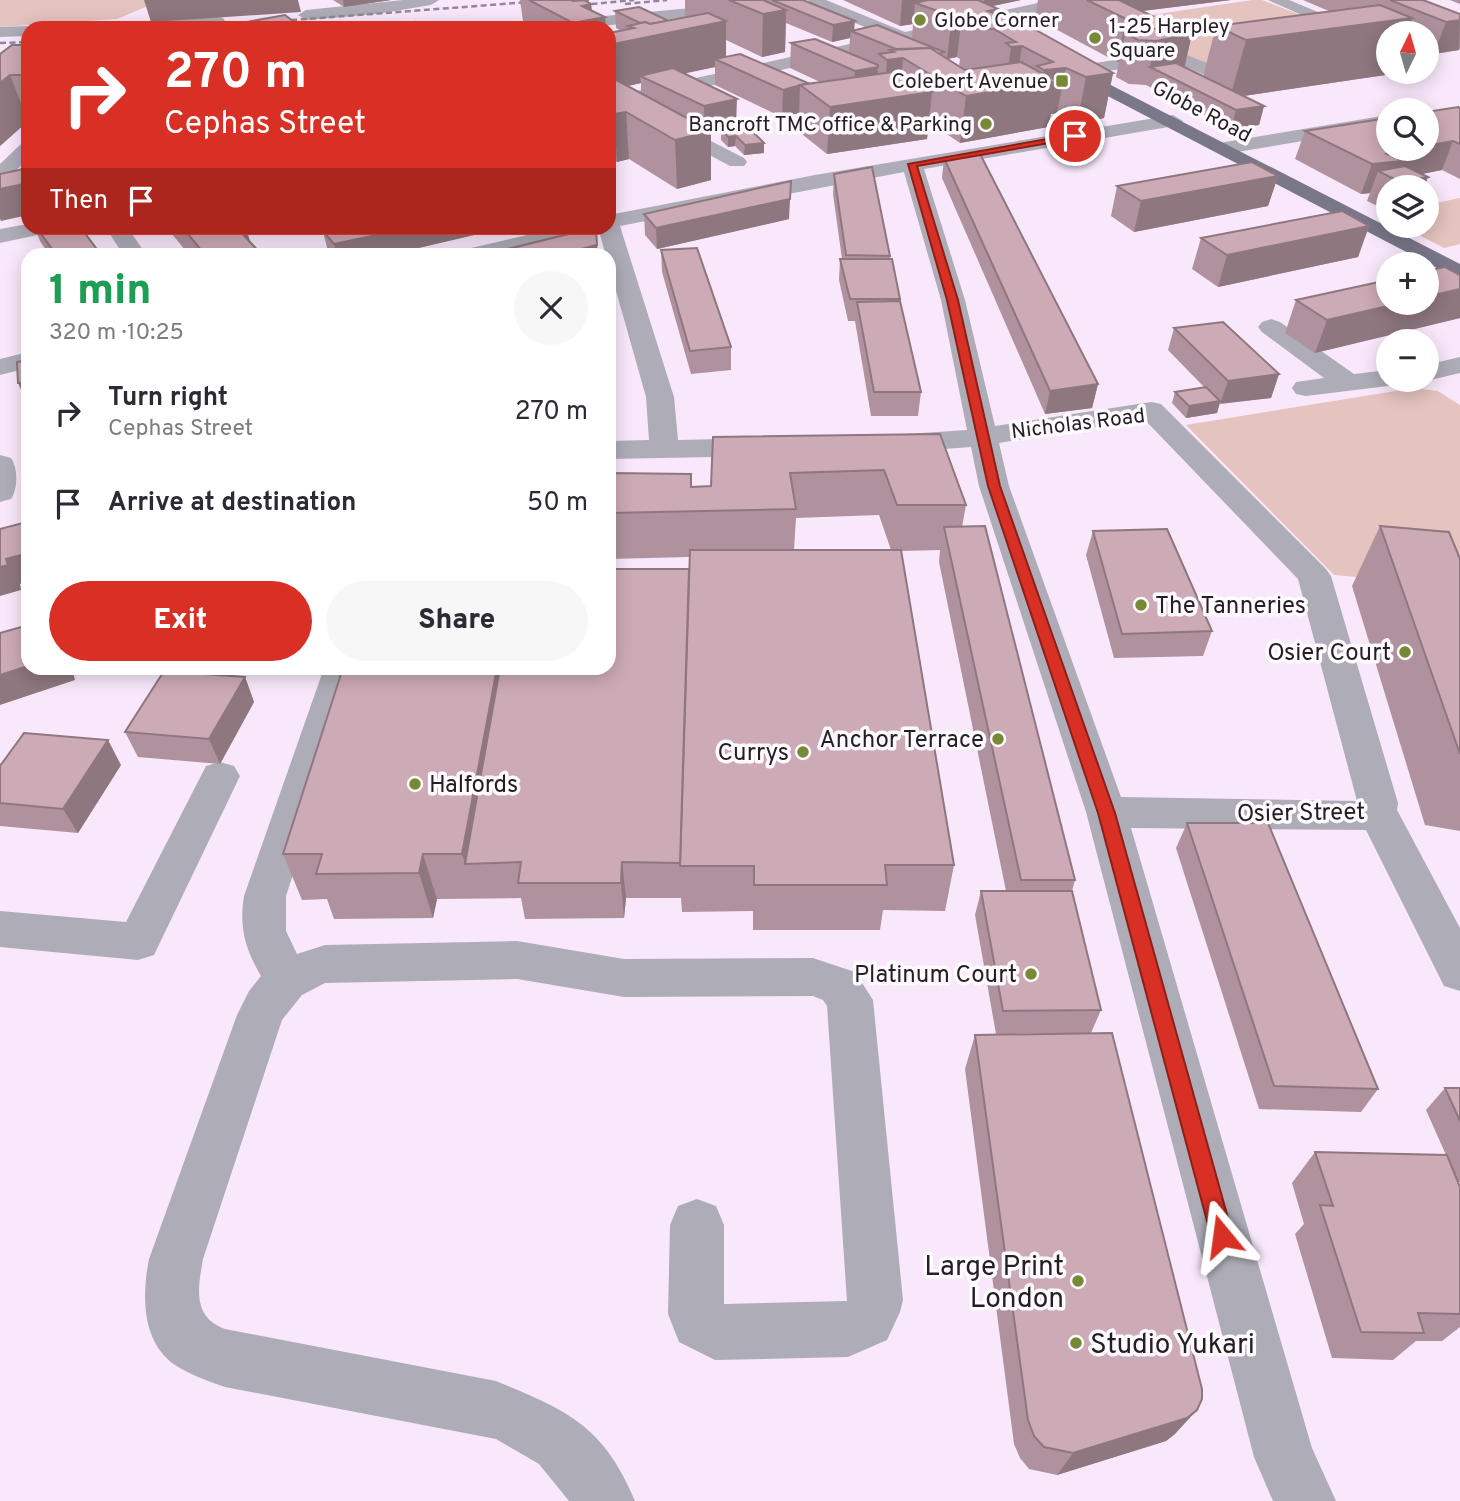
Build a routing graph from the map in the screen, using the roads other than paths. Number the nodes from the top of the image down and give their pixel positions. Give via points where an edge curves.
1 (431, 0) edge
2 (1276, 0) edge
3 (815, 1) edge
4 (1073, 5) edge
5 (754, 8) edge
6 (164, 9) dead end
7 (310, 10) edge
8 (947, 12) edge
9 (651, 17) junction
10 (137, 21) edge
11 (606, 21) edge
12 (970, 22) junction
13 (21, 30) edge
14 (0, 32) edge
15 (685, 34) dead end
16 (1127, 35) edge
17 (1000, 36) edge
18 (902, 37) junction
19 (1376, 42) edge
20 (878, 43) junction
21 (912, 56) edge
22 (1043, 56) edge
23 (1172, 56) junction
24 (732, 58) edge
25 (1279, 64) edge
26 (755, 70) junction
27 (1075, 71) junction
28 (791, 84) edge
29 (633, 107) junction
30 (616, 111) edge
31 (1173, 121) junction
32 (1376, 123) edge
33 (1225, 148) junction
34 (21, 154) edge
35 (737, 162) dead end
36 (912, 164) junction
37 (0, 174) edge
38 (616, 222) edge
39 (21, 232) edge
40 (554, 235) edge
41 (612, 235) edge
42 (0, 236) edge
43 (500, 248) edge
44 (1460, 273) edge
45 (1271, 327) dead end
46 (21, 362) edge
47 (1460, 365) edge
48 (0, 367) edge
49 (1439, 370) edge
50 (1439, 377) edge
51 (1376, 379) edge
52 (1348, 382) junction
53 (1306, 388) dead end
54 (1460, 389) edge
55 (1165, 425) joint
56 (982, 436) junction
57 (865, 444) edge
58 (796, 446) edge
59 (664, 449) junction
60 (616, 450) edge
61 (0, 464) edge
62 (0, 493) edge
63 (340, 675) edge
64 (220, 776) dead end
65 (1376, 812) junction
66 (1112, 836) junction
67 (0, 929) edge
68 (1460, 972) edge
69 (288, 978) junction
70 (697, 1224) dead end
71 (604, 1501) edge
72 (1305, 1501) edge

1 - 7 street via 377,9
2 - 19 street
3 - 18 street
4 - 12 street
5 - 9 street
6 - 10 street
8 - 12 main road
9 - 11 street
9 - 15 street
12 - 17 main road
12 - 18 street
13 - 14 street
16 - 23 street
18 - 20 street
20 - 21 street
20 - 26 street
22 - 27 main road, Globe Road
23 - 25 street via 1216,72
23 - 27 street
24 - 26 street
26 - 28 street
26 - 29 street via 621,100
27 - 31 main road, Globe Road
29 - 30 street
29 - 35 street
31 - 33 main road, Globe Road
31 - 36 street
32 - 33 street
33 - 44 main road, Globe Road
34 - 37 street
36 - 38 street
36 - 56 street via 953,300
39 - 42 street
40 - 43 street
41 - 59 street via 660,397
45 - 52 street
46 - 48 street
47 - 49 street
50 - 54 street
51 - 52 street
52 - 53 street
55 - 56 street, Nicholas Road via 1151,410
55 - 65 street, Osier Street via 1314,576 1371,776
56 - 57 street, Nicholas Road via 948,442
56 - 66 street via 994,486
58 - 59 street
59 - 60 street
61 - 62 street
63 - 69 street via 265,896 264,938
64 - 67 street via 138,942
65 - 66 street, Osier Street
65 - 68 street
66 - 72 street via 1284,1457
69 - 70 street via 325,964 517,960 624,978 813,977 839,986 850,1000 873,1312 861,1326 848,1329 727,1333 707,1329 696,1314
69 - 71 street via 260,1015 176,1259 169,1288 171,1311 183,1334 201,1352 496,1410 534,1425 558,1439 577,1458

